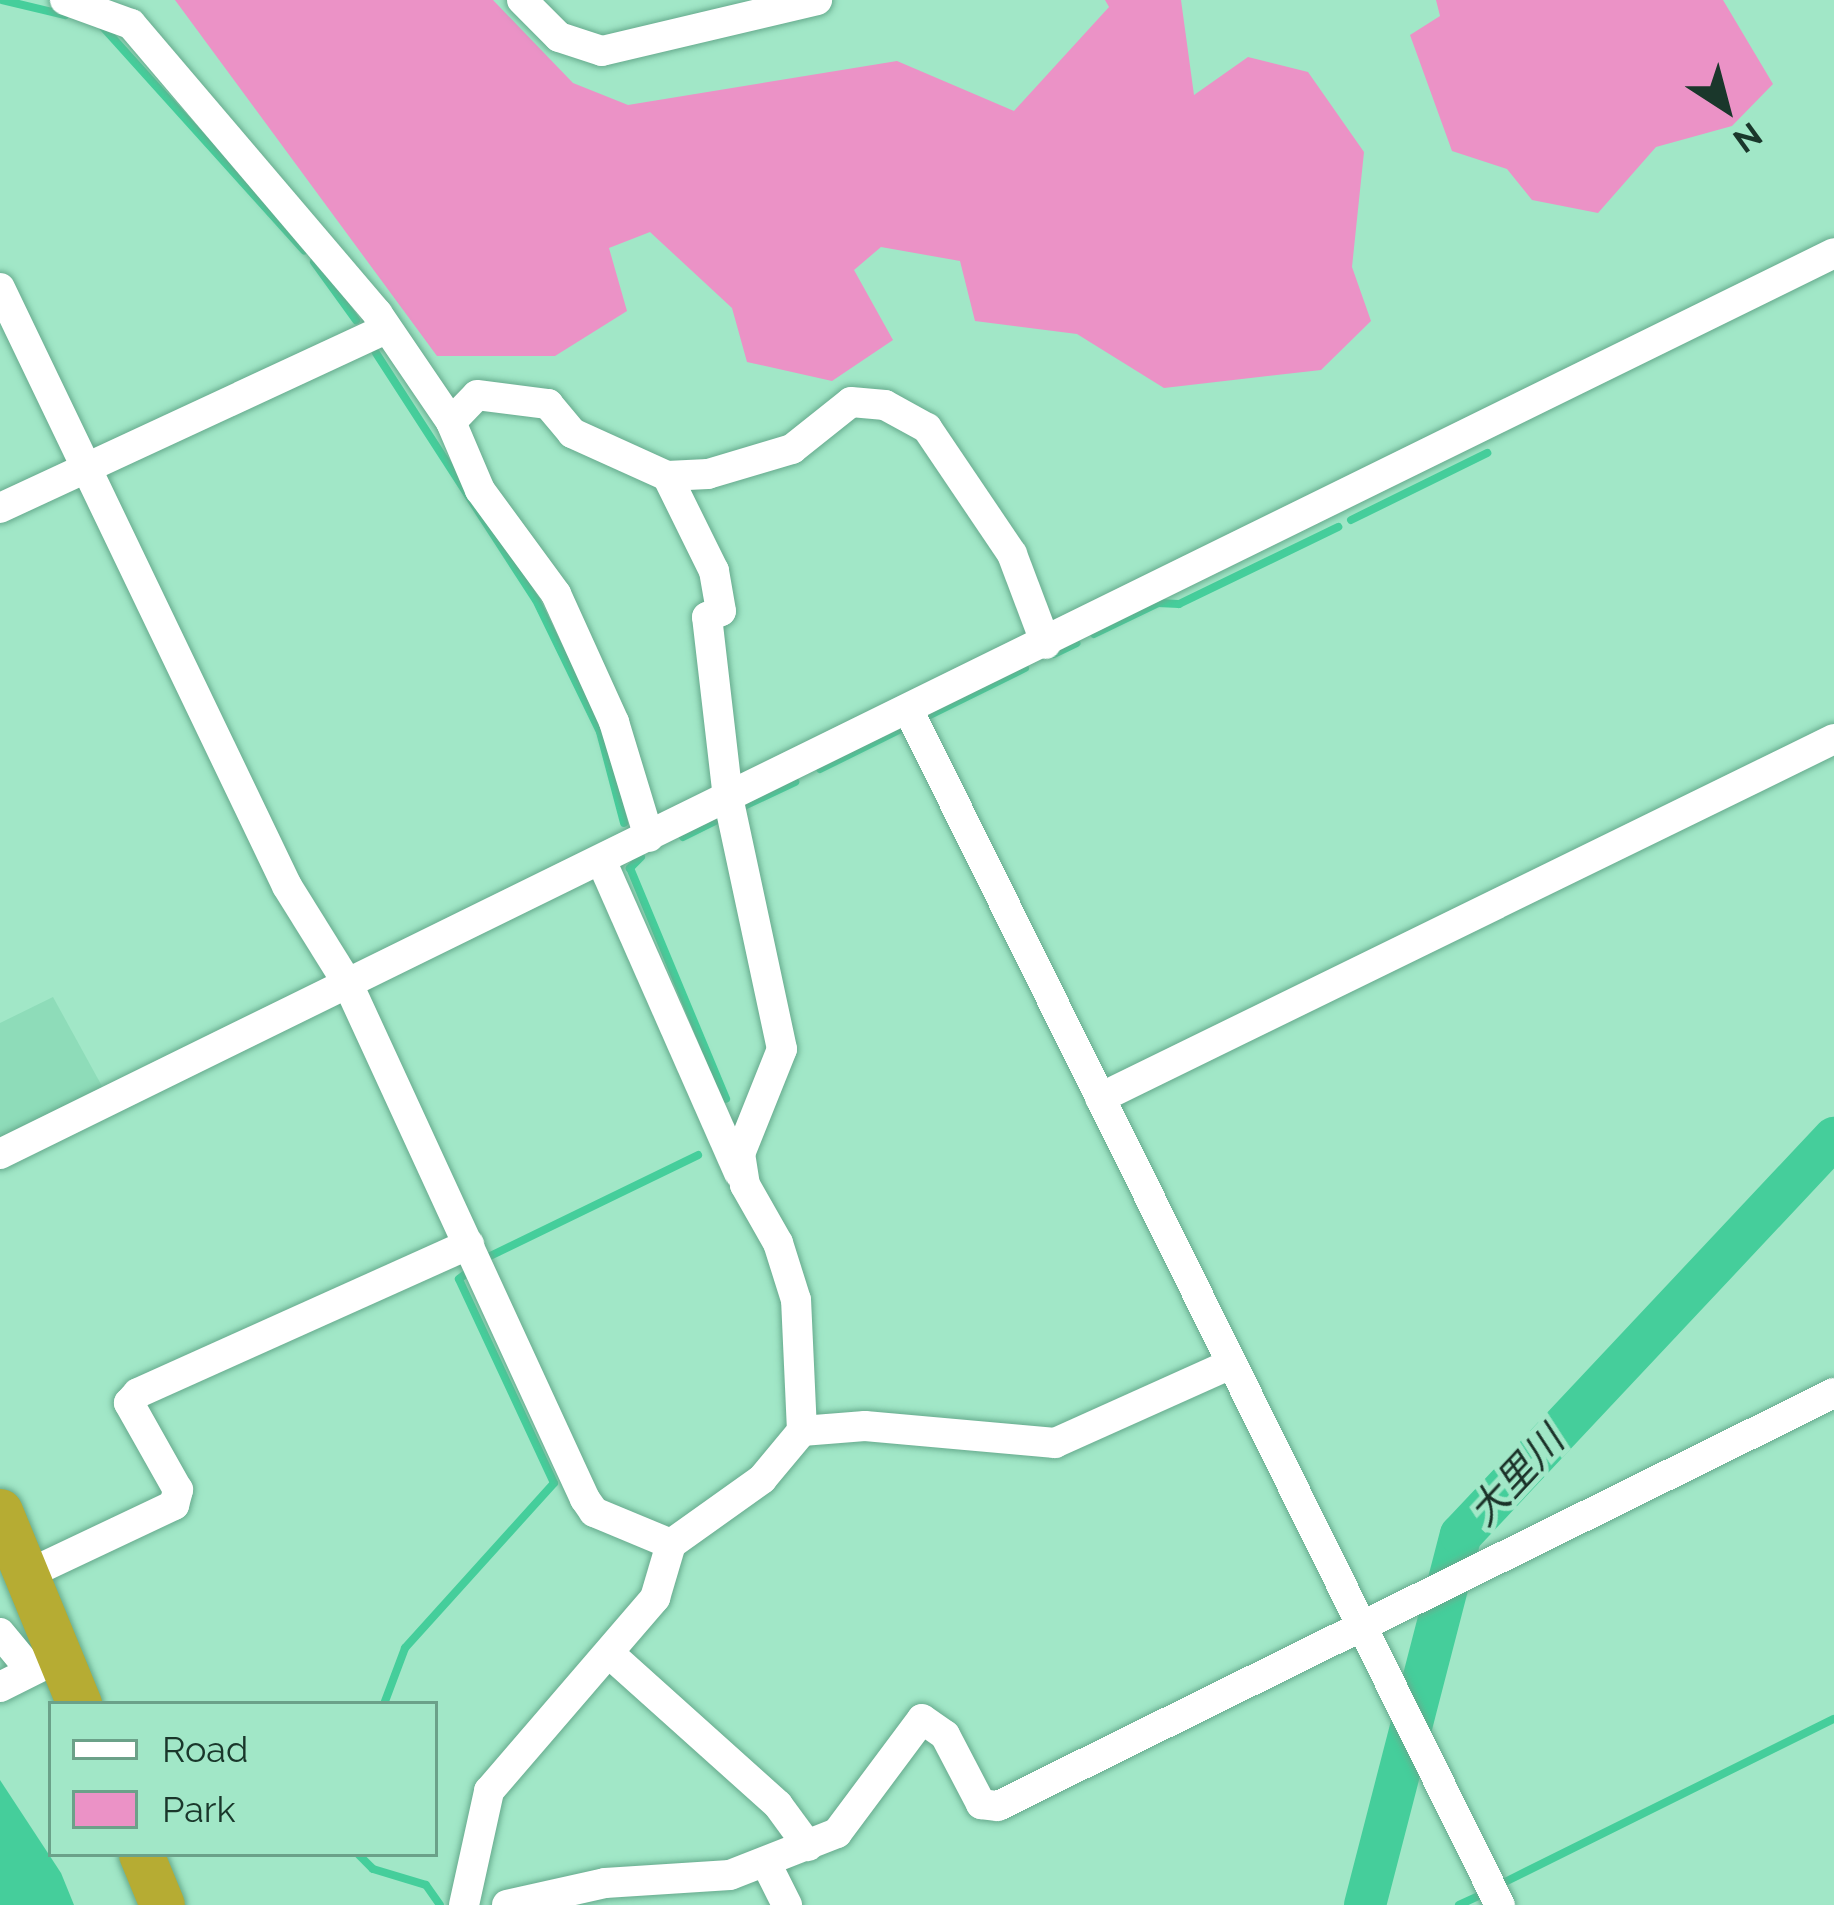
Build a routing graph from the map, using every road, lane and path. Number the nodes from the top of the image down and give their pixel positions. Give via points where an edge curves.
1 (65, 0) edge
2 (522, 0) edge
3 (817, 0) edge
4 (1834, 253) edge
5 (0, 288) edge
6 (382, 329) junction
7 (451, 422) junction
8 (86, 468) junction
9 (667, 476) junction
10 (0, 508) edge
11 (1046, 644) junction
12 (908, 711) junction
13 (1834, 740) edge
14 (728, 799) junction
15 (649, 837) junction
16 (601, 860) junction
17 (348, 984) junction
18 (1100, 1098) junction
19 (0, 1154) edge
20 (745, 1185) junction
21 (475, 1257) junction
22 (1231, 1364) junction
23 (1834, 1393) edge
24 (802, 1431) junction
25 (0, 1511) edge
26 (670, 1544) junction
27 (26, 1575) junction
28 (1362, 1628) junction
29 (0, 1633) edge
30 (611, 1655) junction
31 (44, 1662) junction
32 (0, 1687) edge
33 (76, 1701) edge
34 (808, 1846) junction
35 (142, 1857) edge
36 (766, 1863) junction
37 (161, 1905) edge
38 (464, 1905) edge
39 (507, 1905) edge
40 (787, 1905) edge
41 (1500, 1905) edge

1 - 6 street via 131,24 320,237
2 - 3 street via 559,37 602,51
4 - 11 street
5 - 8 street
6 - 7 street
6 - 8 street
7 - 9 street via 477,395 548,404 572,434
7 - 15 street via 479,490 556,594 614,722
8 - 10 street
8 - 17 street via 287,886
9 - 11 street via 708,474 792,449 851,402 885,405 927,428 1012,554
9 - 14 street via 714,571 721,611 707,617
11 - 12 street
12 - 14 street
12 - 18 street
13 - 18 street
14 - 15 street
14 - 20 street via 782,1049 746,1124
15 - 16 street
16 - 17 street
16 - 20 street
17 - 19 street
17 - 21 street
18 - 22 street
20 - 24 street via 778,1243 796,1300
21 - 26 street via 585,1499 594,1512
21 - 27 street via 138,1393 130,1403 178,1490 173,1505
22 - 24 street via 1054,1443 865,1426
22 - 28 street
23 - 28 street
24 - 26 street via 762,1479
25 - 27 highway
26 - 30 street via 655,1598
27 - 31 highway
28 - 34 street via 998,1806 981,1804 945,1735 922,1719 855,1815
28 - 41 street
29 - 31 street
30 - 34 street via 778,1805
30 - 38 street via 489,1791
31 - 32 street
31 - 33 highway
34 - 36 street
35 - 37 highway
36 - 39 street via 686,1882 604,1883
36 - 40 street

